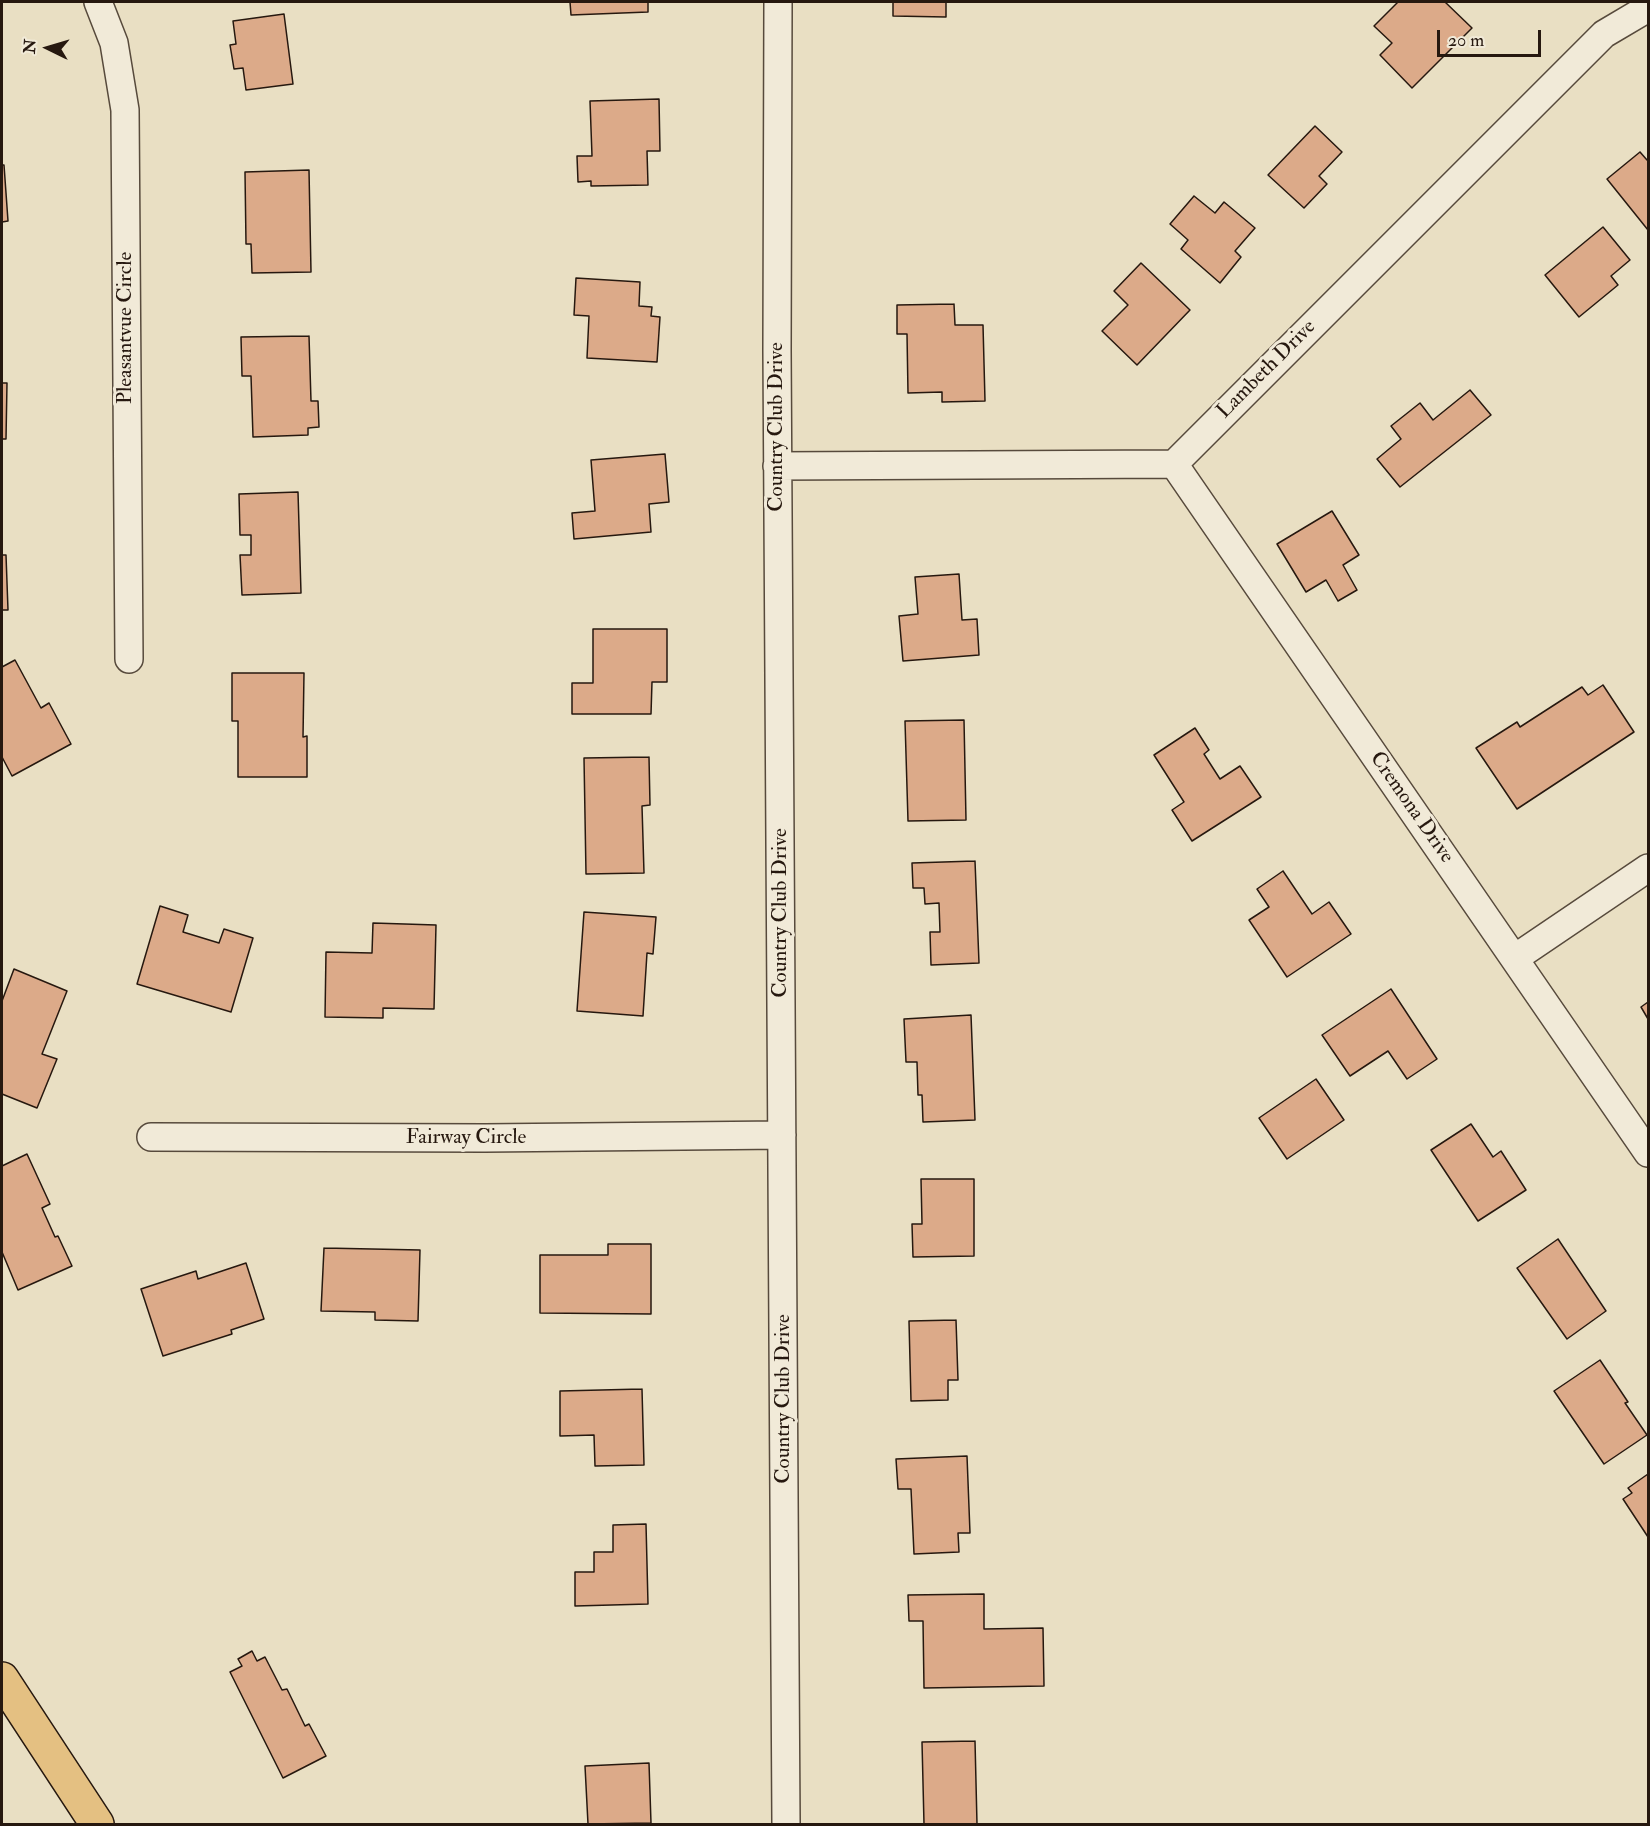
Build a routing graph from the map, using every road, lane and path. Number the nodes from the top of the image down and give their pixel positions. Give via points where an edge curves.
1 (98, 2) edge
2 (778, 2) edge
3 (1648, 8) edge
4 (1174, 464) junction
5 (777, 466) junction
6 (129, 659) dead end
7 (1648, 868) edge
8 (1515, 958) junction
9 (782, 1135) junction
10 (151, 1137) dead end
11 (1648, 1153) edge
12 (2, 1679) edge
13 (97, 1824) edge
14 (786, 1824) edge

1 - 6 street, Pleasantvue Circle via 114,43 124,110
2 - 5 street, Country Club Drive
3 - 4 street, Lambeth Drive via 1604,33
4 - 5 street
4 - 8 street, Cremona Drive
5 - 9 street, Country Club Drive
7 - 8 street
8 - 11 street, Cremona Drive
9 - 10 street, Fairway Circle
9 - 14 street, Country Club Drive
12 - 13 main road

